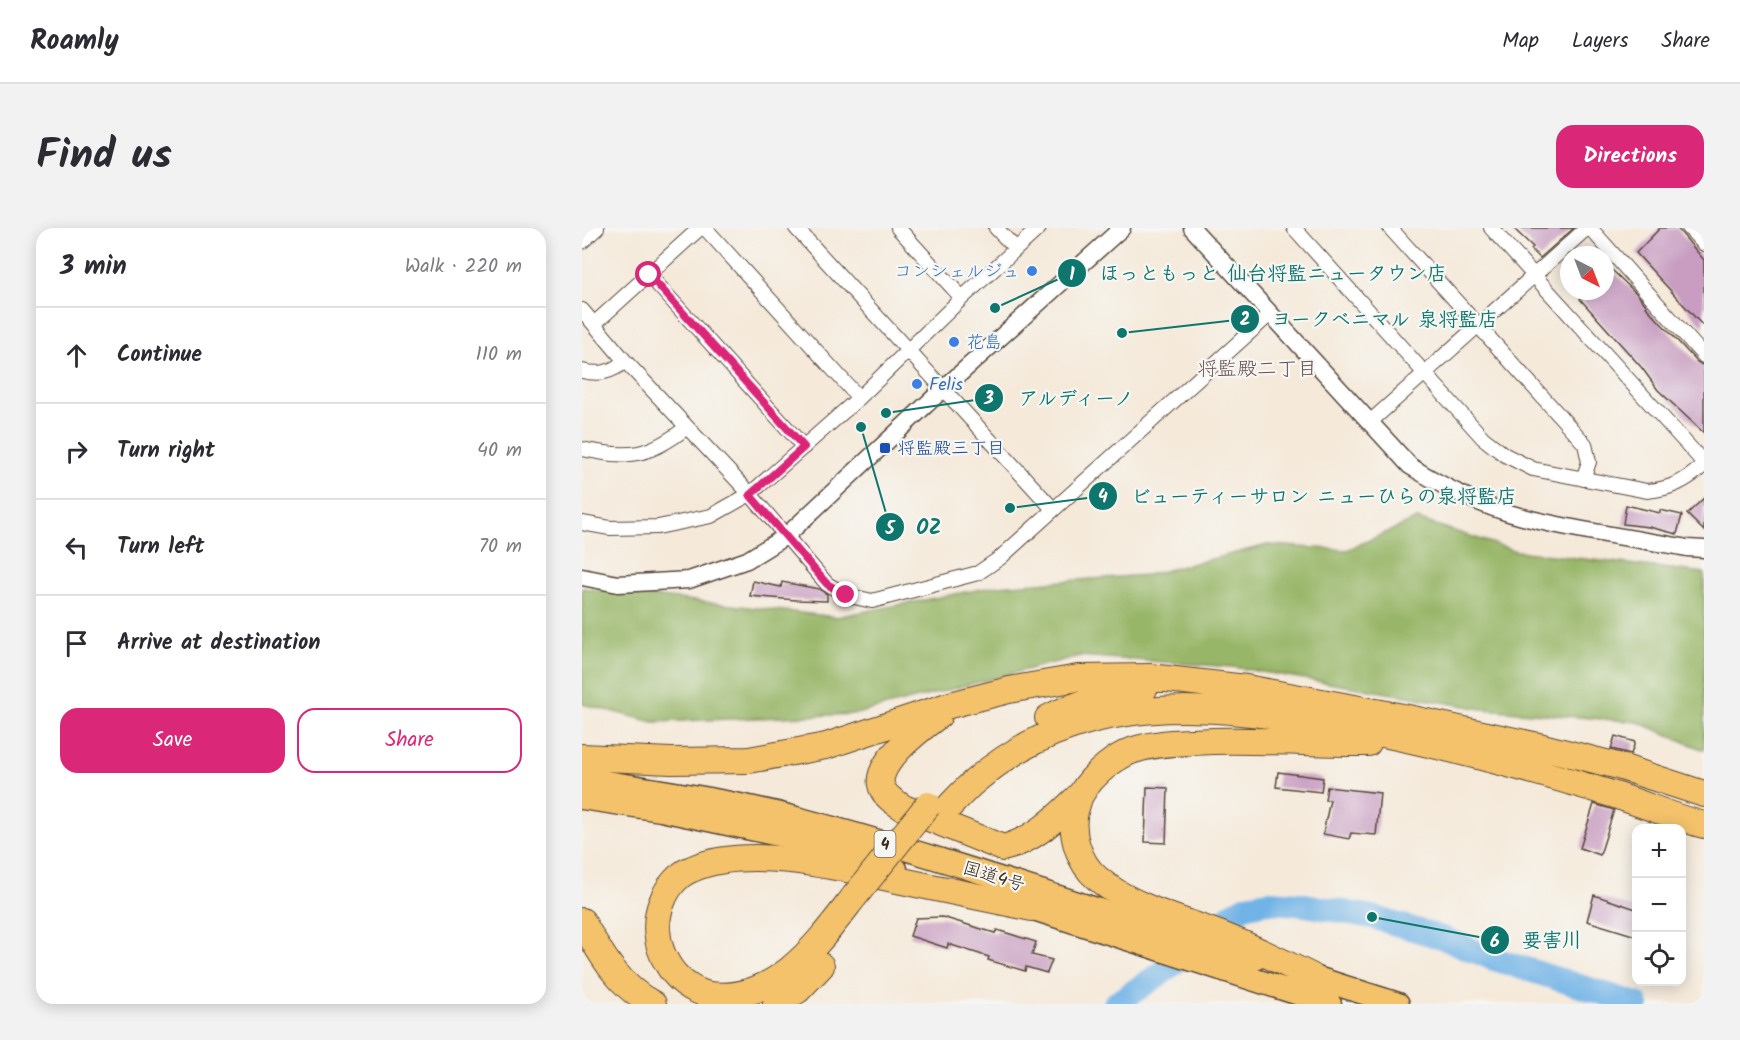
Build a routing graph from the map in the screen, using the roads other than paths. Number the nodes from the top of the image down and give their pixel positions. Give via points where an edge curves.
1 (597, 228) edge
2 (700, 228) edge
3 (705, 228) edge
4 (796, 228) edge
5 (898, 228) edge
6 (996, 228) edge
7 (1039, 228) edge
8 (1122, 228) edge
9 (1192, 228) edge
10 (1294, 228) edge
11 (1390, 228) edge
12 (1491, 228) edge
13 (1588, 228) edge
14 (1689, 228) edge
15 (582, 242) edge
16 (1704, 244) edge
17 (1016, 249) junction
18 (649, 275) junction
19 (1534, 275) junction
20 (962, 298) junction
21 (582, 310) edge
22 (1270, 314) junction
23 (594, 324) junction
24 (1478, 327) junction
25 (908, 349) junction
26 (1704, 356) edge
27 (625, 361) junction
28 (582, 371) edge
29 (1425, 374) junction
30 (944, 389) junction
31 (859, 398) junction
32 (1370, 423) junction
33 (687, 427) junction
34 (804, 447) junction
35 (582, 449) edge
36 (1704, 464) edge
37 (1583, 479) junction
38 (750, 495) junction
39 (1053, 509) junction
40 (582, 523) edge
41 (786, 536) junction
42 (1704, 549) edge
43 (582, 577) edge
44 (1246, 688) junction
45 (950, 705) junction
46 (1431, 743) junction
47 (582, 757) edge
48 (582, 778) edge
49 (1704, 794) edge
50 (1080, 795) junction
51 (582, 798) edge
52 (936, 809) junction
53 (1674, 817) junction
54 (1704, 825) edge
55 (1704, 834) edge
56 (862, 899) junction
57 (1032, 908) junction
58 (582, 921) edge
59 (1181, 938) junction
60 (1311, 976) joint
61 (653, 1004) edge
62 (776, 1004) edge
63 (1330, 1004) edge
64 (1398, 1004) edge

1 - 15 street
2 - 18 street
3 - 31 street
4 - 25 street
5 - 20 street
6 - 17 street
7 - 17 street
8 - 30 street
9 - 22 street
10 - 29 street
11 - 24 street
12 - 19 street
13 - 19 street
13 - 26 street
14 - 16 street
17 - 20 street
18 - 23 street
18 - 34 street
19 - 24 street
19 - 36 street
20 - 25 street
21 - 23 street
22 - 32 street
22 - 39 street
23 - 27 street
24 - 29 street
24 - 37 street via 1585,444 1589,462
25 - 30 street
25 - 31 street
27 - 28 street via 615,369 597,374
27 - 33 street
29 - 32 street
29 - 37 street via 1483,438 1505,455 1533,469
30 - 39 street
30 - 41 street
31 - 34 street
32 - 42 street via 1410,466 1478,502 1522,517
33 - 35 street via 665,444 641,453 609,455
33 - 38 street
34 - 38 street
36 - 37 street via 1687,480 1664,490 1647,491
38 - 40 street via 711,516 658,527 610,528
38 - 41 street
39 - 41 street via 978,573 872,601 846,595 827,584
41 - 43 street via 747,560 689,580 618,584
44 - 45 highway via 1149,677 1078,678
44 - 49 highway via 1543,747
44 - 52 highway via 1177,685 1143,689 1102,697 1061,712 967,771
45 - 47 highway via 826,746 749,760
45 - 50 highway via 905,742 886,765 881,788 892,801 1002,848 1032,837
46 - 50 highway via 1239,740 1140,748 1099,772
46 - 52 highway via 1244,712 1177,708 1104,717 1038,740
46 - 53 highway via 1607,793
48 - 59 highway, 国道4号 / 4 via 798,818 1027,886
50 - 59 highway via 1074,815 1074,837 1094,876
51 - 57 highway, 国道4号 / 4 via 793,838
52 - 56 highway
53 - 54 highway
53 - 55 highway
56 - 57 highway via 792,972 755,993 734,998 701,993 685,984 672,972 658,938 660,905 676,879 690,869 713,862 743,859 822,864
56 - 62 highway via 812,977
57 - 59 highway, 国道4号 / 4
58 - 61 highway via 618,978
59 - 60 highway via 1227,944
59 - 63 highway, 国道4号 / 4 via 1204,965
60 - 64 highway

